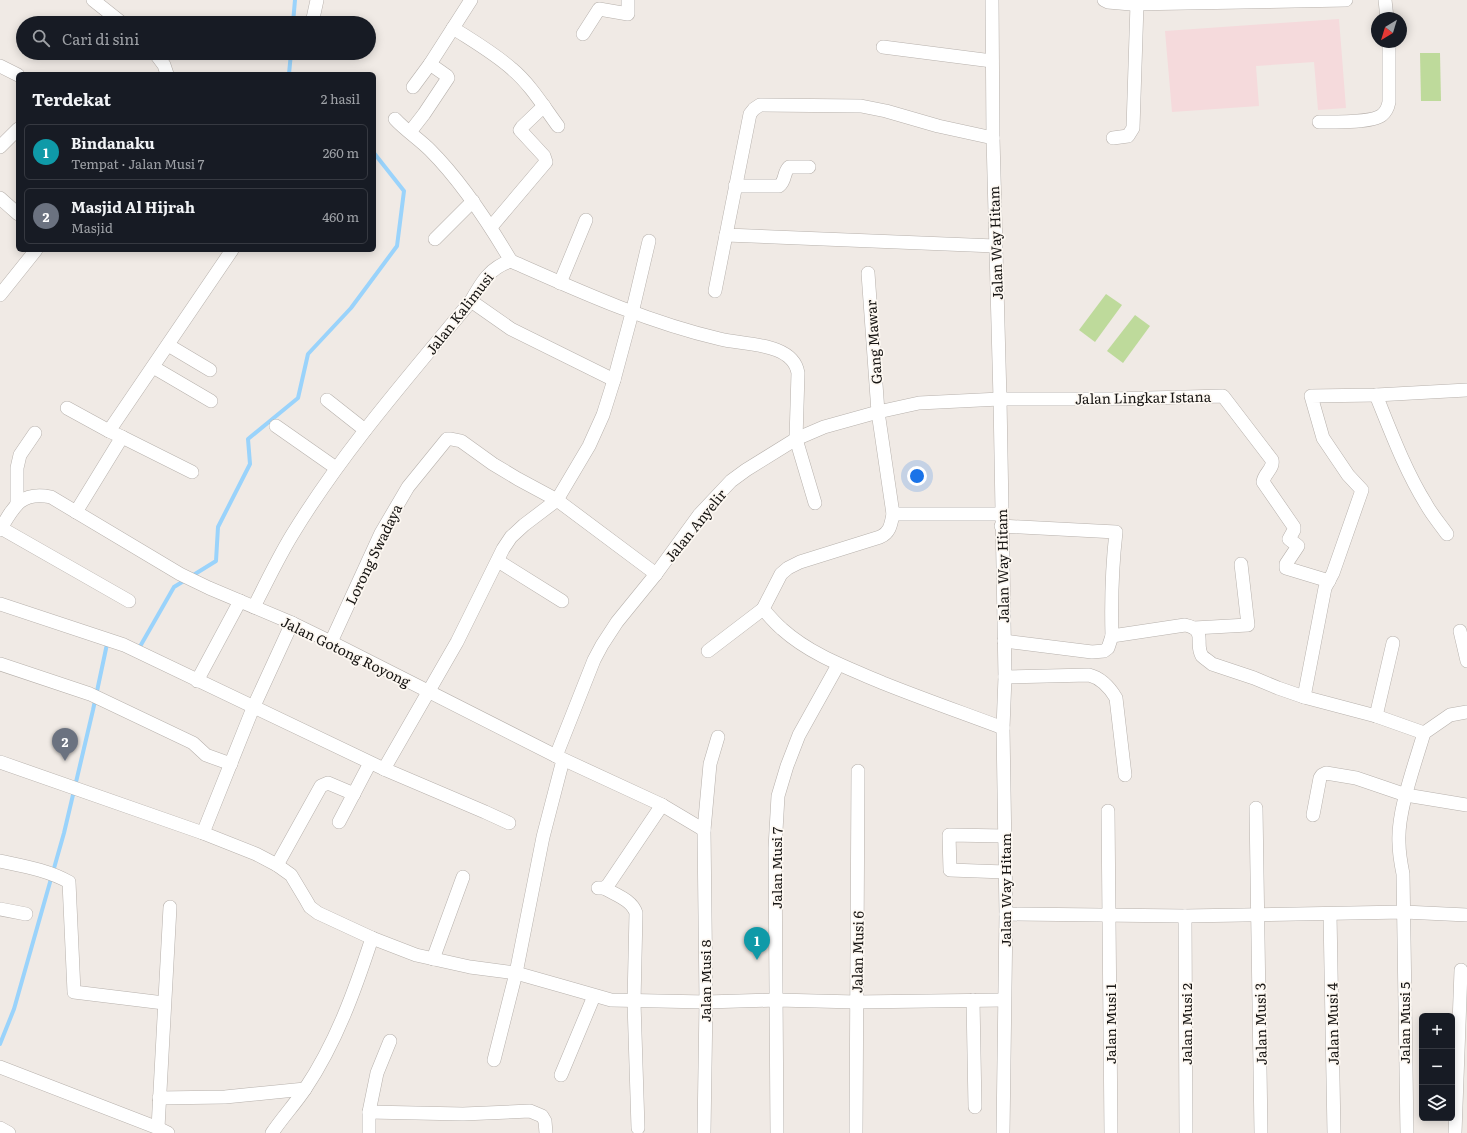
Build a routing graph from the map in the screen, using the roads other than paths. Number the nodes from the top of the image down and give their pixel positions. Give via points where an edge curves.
1 (93, 0) edge
2 (317, 0) edge
3 (471, 0) edge
4 (628, 0) edge
5 (992, 0) edge
6 (1104, 0) edge
7 (1344, 0) edge
8 (1385, 0) edge
9 (1133, 3) edge
10 (1386, 12) edge
11 (113, 16) edge
12 (314, 16) edge
13 (453, 28) junction
14 (583, 34) dead end
15 (883, 46) dead end
16 (1389, 48) edge
17 (160, 60) edge
18 (992, 61) junction
19 (430, 64) junction
20 (0, 66) edge
21 (166, 72) edge
22 (16, 74) edge
23 (413, 87) dead end
24 (544, 106) junction
25 (395, 119) dead end
26 (1319, 122) dead end
27 (558, 126) dead end
28 (16, 131) edge
29 (410, 132) junction
30 (993, 138) junction
31 (1113, 138) dead end
32 (0, 147) edge
33 (809, 168) dead end
34 (735, 186) junction
35 (0, 198) edge
36 (473, 201) junction
37 (16, 212) edge
38 (586, 220) dead end
39 (491, 227) junction
40 (726, 236) junction
41 (435, 239) dead end
42 (649, 241) dead end
43 (995, 246) junction
44 (34, 252) edge
45 (231, 252) edge
46 (511, 262) junction
47 (868, 273) dead end
48 (560, 283) junction
49 (715, 291) dead end
50 (0, 295) edge
51 (471, 300) junction
52 (632, 313) junction
53 (168, 345) junction
54 (153, 367) junction
55 (210, 370) dead end
56 (614, 380) junction
57 (1467, 390) edge
58 (1376, 395) junction
59 (1000, 399) junction
60 (327, 400) dead end
61 (211, 401) dead end
62 (67, 408) dead end
63 (878, 412) junction
64 (276, 426) dead end
65 (364, 430) junction
66 (109, 431) junction
67 (34, 433) dead end
68 (122, 437) junction
69 (796, 439) junction
70 (336, 468) junction
71 (192, 472) dead end
72 (557, 500) junction
73 (815, 503) dead end
74 (17, 504) junction
75 (76, 512) junction
76 (893, 514) junction
77 (1001, 520) junction
78 (0, 529) edge
79 (1447, 534) dead end
80 (498, 561) junction
81 (1241, 564) dead end
82 (656, 574) junction
83 (1331, 577) junction
84 (130, 601) dead end
85 (240, 601) junction
86 (562, 601) dead end
87 (0, 604) edge
88 (254, 607) junction
89 (763, 609) junction
90 (292, 623) junction
91 (1194, 628) junction
92 (1460, 631) dead end
93 (1112, 636) junction
94 (1004, 641) junction
95 (331, 642) junction
96 (1393, 643) dead end
97 (708, 651) dead end
98 (1467, 661) edge
99 (0, 664) edge
100 (838, 665) junction
101 (1005, 677) junction
102 (197, 681) junction
103 (429, 691) junction
104 (1304, 697) junction
105 (253, 708) junction
106 (1467, 712) edge
107 (1376, 716) junction
108 (1002, 728) junction
109 (1424, 733) junction
110 (718, 737) dead end
111 (559, 758) junction
112 (0, 762) edge
113 (370, 763) junction
114 (231, 764) junction
115 (384, 769) junction
116 (858, 771) dead end
117 (1125, 775) dead end
118 (354, 794) junction
119 (1406, 795) junction
120 (662, 805) junction
121 (1467, 805) edge
122 (1256, 808) dead end
123 (1108, 811) dead end
124 (1313, 815) dead end
125 (339, 822) dead end
126 (509, 823) dead end
127 (704, 830) junction
128 (203, 833) junction
129 (1004, 836) junction
130 (0, 861) edge
131 (277, 865) junction
132 (1005, 872) junction
133 (463, 877) dead end
134 (170, 907) dead end
135 (0, 909) edge
136 (1404, 912) junction
137 (26, 914) dead end
138 (1006, 914) junction
139 (1330, 914) junction
140 (1109, 915) junction
141 (1258, 915) junction
142 (1467, 915) edge
143 (1185, 916) junction
144 (372, 938) junction
145 (433, 960) junction
146 (1461, 970) dead end
147 (516, 974) junction
148 (594, 996) junction
149 (777, 1000) junction
150 (973, 1000) junction
151 (1004, 1000) junction
152 (634, 1002) junction
153 (706, 1002) junction
154 (856, 1002) junction
155 (164, 1003) junction
156 (390, 1041) dead end
157 (494, 1060) dead end
158 (1, 1067) edge
159 (560, 1075) dead end
160 (305, 1089) junction
161 (159, 1098) junction
162 (975, 1107) dead end
163 (369, 1112) junction
164 (0, 1128) edge
165 (638, 1128) dead end
166 (163, 1130) edge
167 (9, 1133) edge
168 (272, 1133) edge
169 (369, 1133) edge
170 (546, 1133) edge
171 (704, 1133) edge
172 (777, 1133) edge
173 (856, 1133) edge
174 (1003, 1133) edge
175 (1110, 1133) edge
176 (1186, 1133) edge
177 (1261, 1133) edge
178 (1334, 1133) edge
179 (1407, 1133) edge
180 (1454, 1133) edge

1 - 11 street
2 - 12 street
3 - 13 street
4 - 14 street via 628,14 599,8
5 - 18 street, Jalan Way Hitam
6 - 9 street
7 - 9 street
8 - 10 street
9 - 31 street via 1133,128 1128,136
13 - 19 street
13 - 24 street via 513,69
15 - 18 street
16 - 26 street via 1389,102 1383,114 1372,119
17 - 21 street
18 - 30 street, Jalan Way Hitam
19 - 23 street
19 - 29 street via 448,78
20 - 22 street
24 - 27 street
24 - 39 street via 520,130 544,156 546,162
25 - 29 street
28 - 32 street
29 - 36 street
30 - 34 street via 938,126 886,110 860,106 760,106 750,114
30 - 43 street, Jalan Way Hitam
33 - 34 street via 789,167 779,186
34 - 40 street
35 - 37 street
36 - 39 street
36 - 41 street
38 - 48 street
39 - 46 street
40 - 43 street
40 - 49 street
42 - 52 street
43 - 59 street, Jalan Way Hitam
44 - 50 street
45 - 53 street
46 - 48 street
46 - 51 street, Jalan Kalimusi via 496,267
47 - 63 street, Gang Mawar
48 - 52 street
51 - 56 street via 511,329
51 - 65 street, Jalan Kalimusi
52 - 56 street
52 - 69 street via 721,339 769,347 786,355 796,366 798,373
53 - 54 street
53 - 55 street
54 - 61 street
54 - 66 street
56 - 72 street via 603,415 589,446
57 - 58 street
58 - 79 street via 1417,488
58 - 83 street via 1311,396 1323,438 1348,475 1362,490
59 - 63 street, Jalan Anyelir via 919,403
59 - 77 street, Jalan Way Hitam
59 - 83 street, Jalan Lingkar Istana via 1223,396 1272,460 1263,482 1294,527 1289,538 1298,546 1286,568
60 - 65 street
62 - 66 street
63 - 69 street, Jalan Anyelir via 824,427
63 - 76 street, Gang Mawar
64 - 70 street
65 - 70 street, Jalan Kalimusi
66 - 68 street
67 - 74 street via 20,455 17,468
68 - 71 street
68 - 75 street
69 - 73 street
69 - 82 street, Jalan Anyelir via 731,481 699,515
70 - 88 street, Jalan Kalimusi via 291,536
72 - 80 street via 511,538
72 - 82 street
72 - 95 street, Lorong Swadaya via 493,464 462,441 447,439 408,487 390,516
74 - 75 street, Jalan Gotong Royong via 27,497 40,495 51,497
74 - 78 street, Jalan Gotong Royong
75 - 85 street, Jalan Gotong Royong via 180,574
76 - 77 street
76 - 89 street via 890,527 884,536 788,568 781,574
77 - 93 street via 1116,532 1112,573
77 - 94 street, Jalan Way Hitam
78 - 84 street
80 - 86 street
80 - 103 street
81 - 91 street via 1248,625
82 - 111 street, Jalan Anyelir via 602,644 584,684
83 - 104 street via 1325,588
85 - 88 street, Jalan Gotong Royong
85 - 102 street
87 - 102 street via 124,645
88 - 90 street, Jalan Gotong Royong
89 - 97 street
89 - 100 street via 782,629 817,654
90 - 95 street, Jalan Gotong Royong
90 - 105 street
91 - 93 street via 1185,625
91 - 104 street via 1199,633 1201,653 1212,664
92 - 98 street
93 - 94 street via 1108,648 1092,652
94 - 101 street, Jalan Way Hitam
95 - 103 street, Jalan Gotong Royong
96 - 107 street
99 - 114 street via 94,696 194,744 206,755
100 - 108 street
100 - 149 street, Jalan Musi 7 via 799,735 778,796 775,848
101 - 108 street, Jalan Way Hitam
101 - 117 street via 1089,675 1098,678 1116,698
102 - 105 street
103 - 111 street, Jalan Gotong Royong
103 - 115 street
104 - 107 street
105 - 113 street
105 - 114 street
106 - 109 street via 1450,715
107 - 109 street
108 - 129 street, Jalan Way Hitam
109 - 119 street, Jalan Musi 5
110 - 127 street, Jalan Musi 8 via 710,764
111 - 120 street, Jalan Gotong Royong
111 - 147 street, Jalan Anyelir
112 - 128 street
113 - 115 street
113 - 118 street
114 - 128 street
115 - 126 street
116 - 154 street, Jalan Musi 6
118 - 125 street
118 - 131 street via 328,783 321,786
119 - 121 street
119 - 124 street via 1356,778 1324,773 1320,778
119 - 136 street, Jalan Musi 5 via 1399,830
120 - 127 street, Jalan Gotong Royong
120 - 152 street via 608,885 600,888 628,901 636,913
122 - 141 street, Jalan Musi 3
123 - 140 street, Jalan Musi 1
127 - 153 street, Jalan Musi 8
128 - 131 street
129 - 132 street, Jalan Way Hitam
129 - 132 street via 949,835 950,870
130 - 155 street via 59,876 69,882 74,992
131 - 144 street via 294,879 310,907
132 - 138 street, Jalan Way Hitam
133 - 145 street
134 - 155 street
135 - 137 street
136 - 139 street
136 - 142 street
136 - 179 street, Jalan Musi 5
138 - 140 street
138 - 151 street, Jalan Way Hitam
139 - 141 street
139 - 178 street, Jalan Musi 4
140 - 143 street
140 - 175 street, Jalan Musi 1
141 - 143 street
141 - 177 street, Jalan Musi 3
143 - 176 street, Jalan Musi 2
144 - 145 street
144 - 160 street via 346,1010
145 - 147 street
146 - 180 street
147 - 148 street
147 - 157 street, Jalan Anyelir
148 - 152 street
148 - 159 street
149 - 153 street
149 - 154 street
149 - 172 street, Jalan Musi 7
150 - 151 street
150 - 154 street
150 - 162 street
151 - 174 street, Jalan Way Hitam
152 - 153 street
152 - 165 street
153 - 171 street, Jalan Musi 8
154 - 173 street, Jalan Musi 6
155 - 161 street
156 - 163 street via 377,1074
158 - 166 street
160 - 161 street via 225,1097
160 - 168 street
161 - 166 street
163 - 169 street
163 - 170 street via 463,1114 530,1111 542,1116
164 - 167 street

